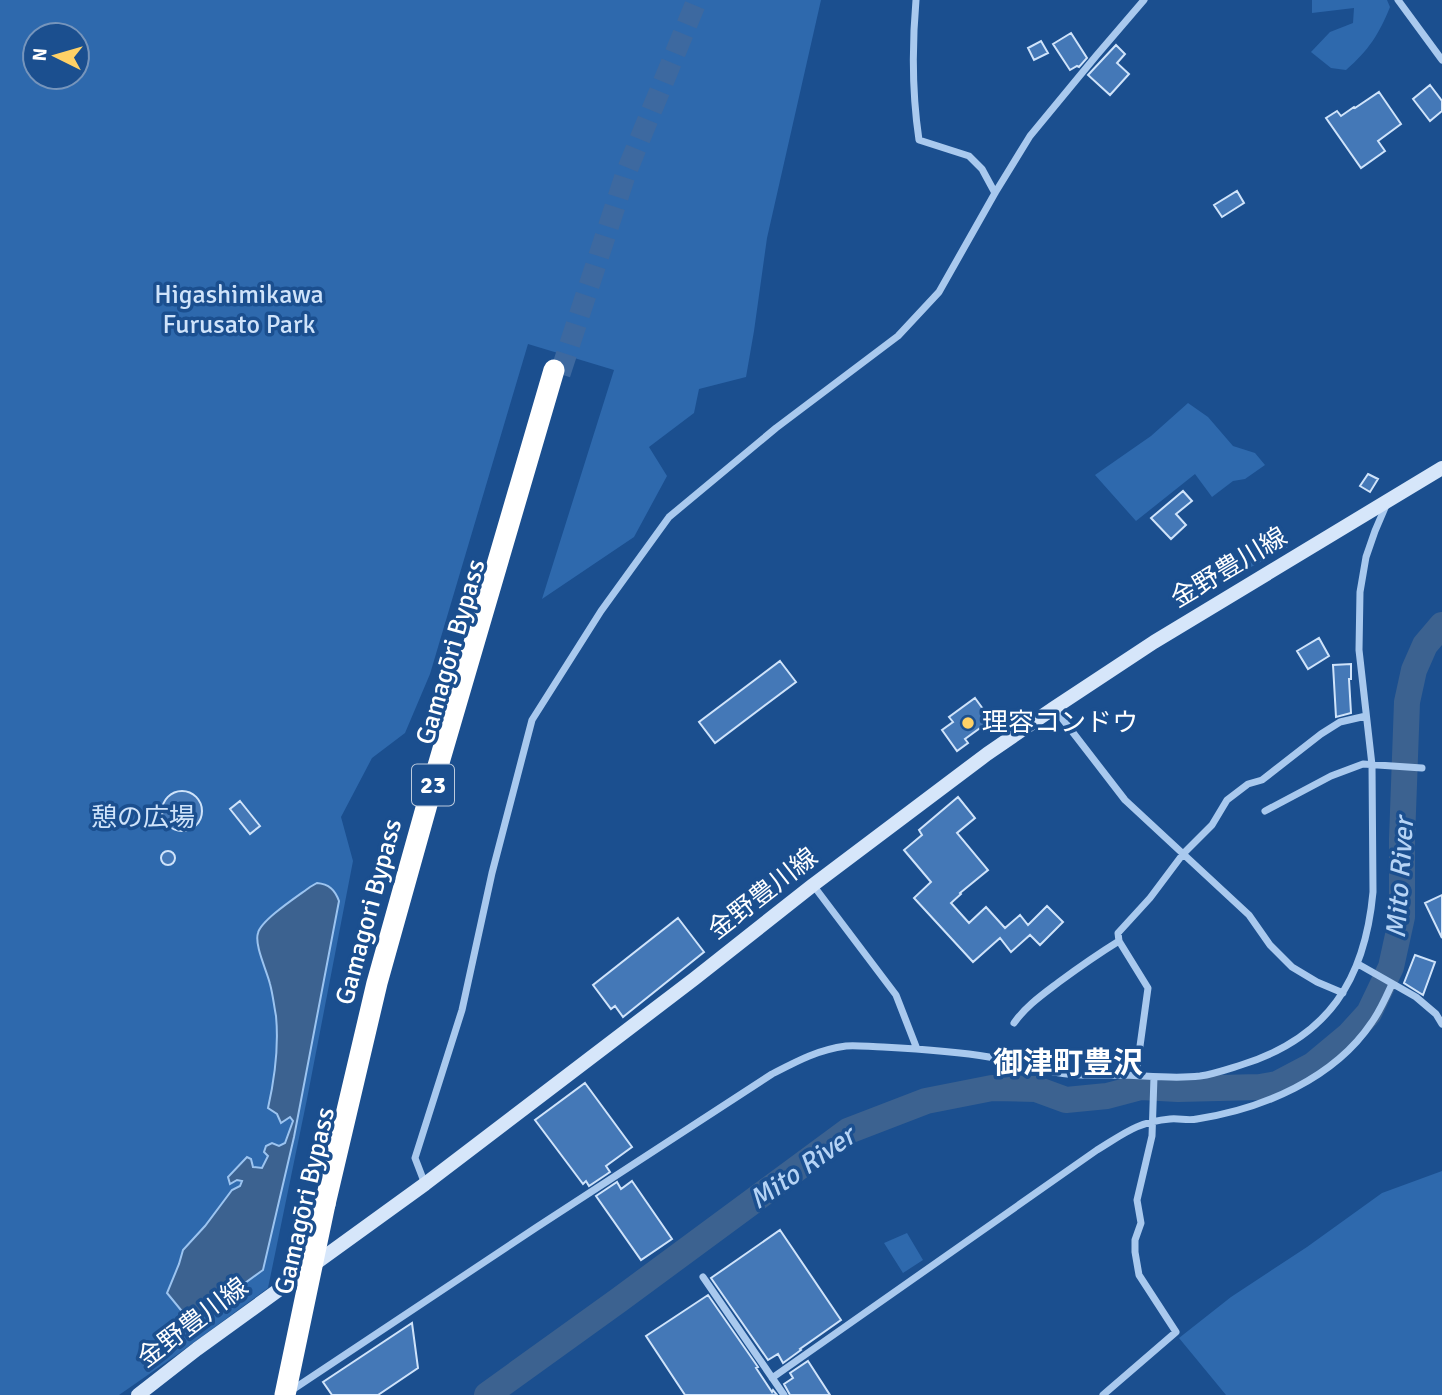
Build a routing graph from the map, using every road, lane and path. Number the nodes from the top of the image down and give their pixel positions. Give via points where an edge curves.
1 (916, 0) edge
2 (1144, 0) edge
3 (1398, 0) edge
4 (1442, 60) edge
5 (995, 193) junction
6 (557, 372) tunnel mouth
7 (1442, 468) edge
8 (1389, 499) junction
9 (1054, 708) junction
10 (1366, 716) junction
11 (1372, 765) junction
12 (1422, 768) dead end
13 (1265, 811) dead end
14 (1183, 854) junction
15 (813, 886) junction
16 (1119, 941) junction
17 (1362, 965) junction
18 (1392, 984) junction
19 (1343, 993) junction
20 (1014, 1023) dead end
21 (1442, 1024) edge
22 (917, 1049) junction
23 (1136, 1075) junction
24 (1154, 1081) junction
25 (1152, 1118) junction
26 (425, 1184) junction
27 (329, 1205) junction
28 (704, 1277) dead end
29 (772, 1378) junction
30 (138, 1395) edge
31 (285, 1395) edge
32 (292, 1395) edge
33 (784, 1395) edge
34 (1103, 1395) edge

1 - 5 street via 913,62 919,139 969,156
2 - 5 street via 1030,136
3 - 4 street
5 - 26 street via 939,292 898,336 668,517 532,720 462,1010 415,1158
6 - 27 highway, Gamagōri Bypass / 23
7 - 8 main road, 金野豊川線
8 - 9 main road, 金野豊川線
8 - 10 street via 1366,557 1360,592 1359,650
9 - 14 street via 1125,800
9 - 15 main road, 金野豊川線
10 - 11 street
10 - 14 street via 1340,723 1262,779 1248,784 1227,800 1212,825
11 - 12 street
11 - 13 street via 1331,776
11 - 17 street via 1373,892
14 - 16 street via 1118,933
14 - 19 street via 1249,915 1293,967
15 - 22 street via 895,995
15 - 26 main road, 金野豊川線
16 - 20 street via 1033,1002
16 - 23 street via 1148,988
17 - 18 street
17 - 19 street
18 - 21 street via 1428,1006
18 - 25 street via 1372,1023 1348,1051 1292,1090 1193,1120
19 - 24 street via 1322,1020 1274,1052 1201,1076
22 - 23 street via 989,1057 1066,1074
22 - 31 street via 848,1046 810,1054 772,1074
23 - 24 street
24 - 25 street
25 - 29 street via 1097,1150
25 - 34 street via 1137,1200 1140,1223 1135,1252 1139,1275 1176,1332
26 - 30 main road, 金野豊川線
27 - 31 highway, 23, bridge
27 - 32 highway, Gamagōri Bypass / 23
28 - 29 street
29 - 33 street

